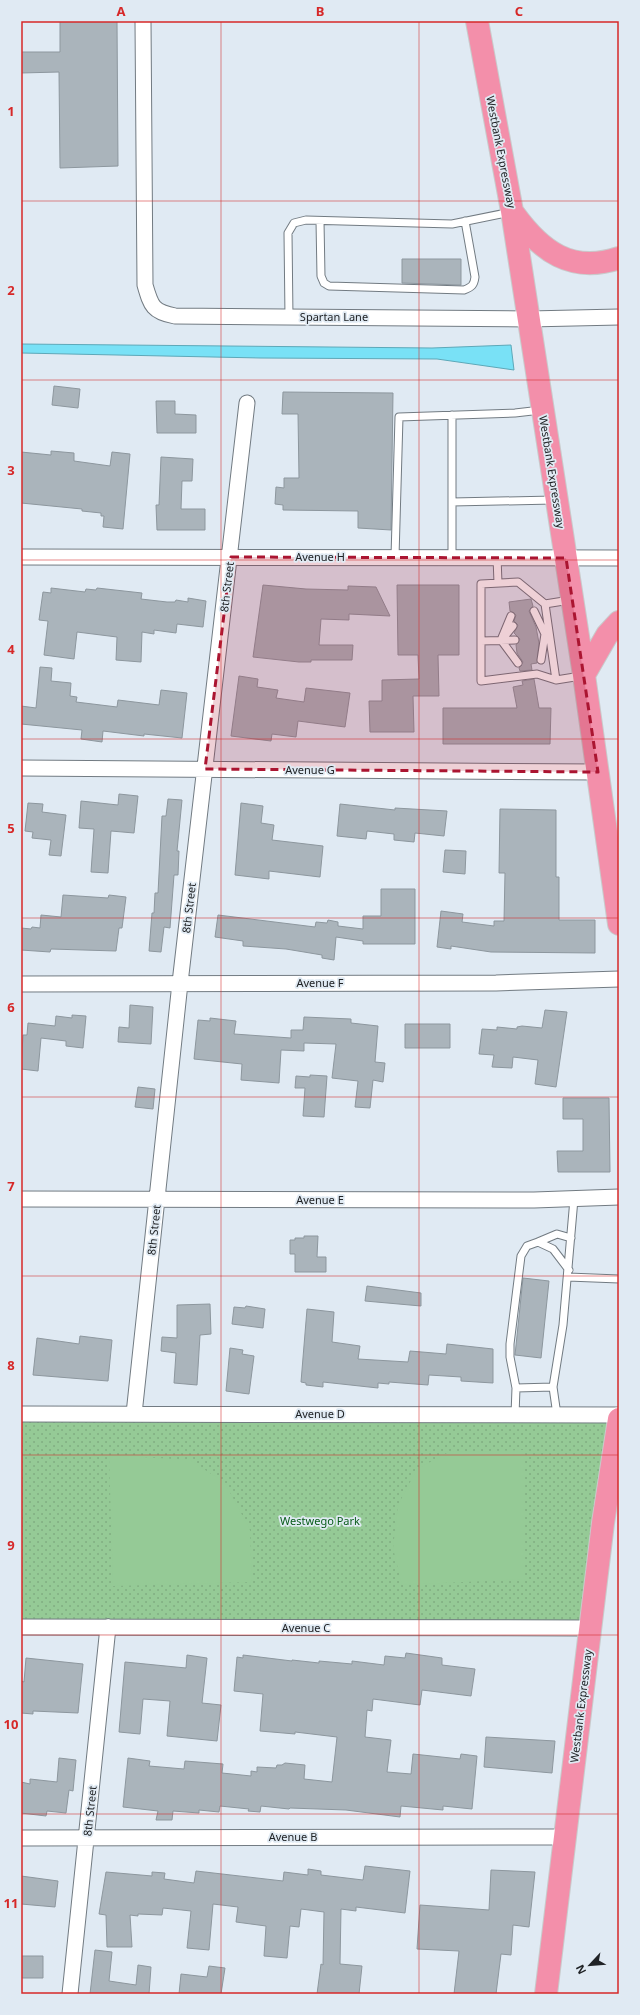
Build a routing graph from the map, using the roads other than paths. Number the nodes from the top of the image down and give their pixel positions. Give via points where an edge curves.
1 (143, 21) edge
2 (477, 21) edge
3 (512, 211) junction
4 (320, 221) junction
5 (466, 221) junction
6 (619, 258) edge
7 (289, 317) junction
8 (619, 317) edge
9 (529, 319) junction
10 (247, 403) dead end
11 (543, 410) junction
12 (452, 415) junction
13 (557, 500) junction
14 (452, 502) junction
15 (21, 557) edge
16 (231, 557) junction
17 (395, 557) junction
18 (452, 558) junction
19 (497, 558) junction
20 (566, 558) junction
21 (619, 558) edge
22 (498, 583) junction
23 (572, 600) junction
24 (545, 604) junction
25 (534, 611) dead end
26 (511, 616) dead end
27 (619, 622) edge
28 (536, 623) dead end
29 (513, 626) dead end
30 (547, 634) junction
31 (538, 637) dead end
32 (501, 640) junction
33 (515, 640) dead end
34 (481, 641) junction
35 (540, 649) dead end
36 (517, 652) dead end
37 (541, 660) dead end
38 (518, 663) dead end
39 (584, 675) junction
40 (556, 680) junction
41 (21, 768) edge
42 (205, 769) junction
43 (598, 772) junction
44 (619, 924) edge
45 (619, 979) edge
46 (180, 983) junction
47 (21, 984) edge
48 (619, 1197) edge
49 (574, 1198) junction
50 (21, 1199) edge
51 (158, 1199) junction
52 (572, 1238) junction
53 (538, 1242) junction
54 (568, 1273) junction
55 (619, 1279) edge
56 (553, 1387) junction
57 (516, 1388) junction
58 (21, 1414) edge
59 (134, 1414) junction
60 (515, 1415) junction
61 (557, 1415) junction
62 (619, 1415) edge
63 (619, 1419) edge
64 (619, 1497) edge
65 (603, 1523) junction
66 (21, 1627) edge
67 (108, 1627) junction
68 (590, 1628) junction
69 (565, 1837) junction
70 (21, 1838) edge
71 (87, 1838) junction
72 (70, 1994) edge
73 (546, 1994) edge

1 - 7 street, Spartan Lane via 145,285 152,307 162,314 175,316
2 - 3 highway, Westbank Expressway
3 - 5 lane
3 - 6 highway via 529,234 561,258 594,264
3 - 9 highway, Westbank Expressway
4 - 5 lane via 446,224
4 - 5 lane via 321,276 324,283 329,286 464,290 475,284
4 - 7 lane via 306,220 294,223 288,233
7 - 9 street, Spartan Lane
8 - 9 street, Spartan Lane
9 - 11 highway, Westbank Expressway
10 - 16 street, 8th Street
11 - 12 lane
11 - 13 highway, Westbank Expressway
12 - 14 lane
12 - 17 lane via 399,417
13 - 14 lane
13 - 20 highway, Westbank Expressway
14 - 18 lane
15 - 16 street, Avenue H
16 - 17 street, Avenue H
16 - 42 street, 8th Street
17 - 18 street, Avenue H
18 - 19 street, Avenue H
19 - 20 street, Avenue H
19 - 22 lane
20 - 21 street, Avenue H
20 - 23 highway, Westbank Expressway
22 - 24 lane via 518,582
22 - 34 lane via 481,584
23 - 24 lane
23 - 39 highway, Westbank Expressway
24 - 30 lane
25 - 30 lane
26 - 32 lane
27 - 39 highway via 606,635
28 - 30 lane
29 - 32 lane
30 - 31 lane
30 - 35 lane
30 - 37 lane
30 - 40 lane
32 - 33 lane
32 - 34 lane
32 - 36 lane
32 - 38 lane
34 - 40 lane via 481,681 537,674
39 - 40 lane
39 - 43 highway, Westbank Expressway
41 - 42 street, Avenue G
42 - 43 street, Avenue G
42 - 46 street, 8th Street
43 - 44 highway, Westbank Expressway
45 - 46 street, Avenue F via 496,983
46 - 47 street, Avenue F
46 - 51 street, 8th Street
48 - 49 street, Avenue E
49 - 51 street, Avenue E
49 - 52 lane
50 - 51 street, Avenue E
51 - 59 street, 8th Street
52 - 53 lane via 557,1234
52 - 54 lane
53 - 54 lane via 553,1249
53 - 57 lane via 528,1246 521,1256 514,1300 510,1356
54 - 55 lane
54 - 56 lane
56 - 57 lane
56 - 61 lane
57 - 60 lane
58 - 59 street, Avenue D
59 - 60 street, Avenue D
60 - 61 street, Avenue D
61 - 62 street, Avenue D
63 - 65 highway, Westbank Expressway
64 - 65 highway
65 - 68 highway, Westbank Expressway
66 - 67 street, Avenue C
67 - 68 street, Avenue C
67 - 71 street, 8th Street
68 - 69 highway, Westbank Expressway
69 - 71 street, Avenue B
69 - 73 highway, Westbank Expressway
70 - 71 street, Avenue B
71 - 72 street, 8th Street

